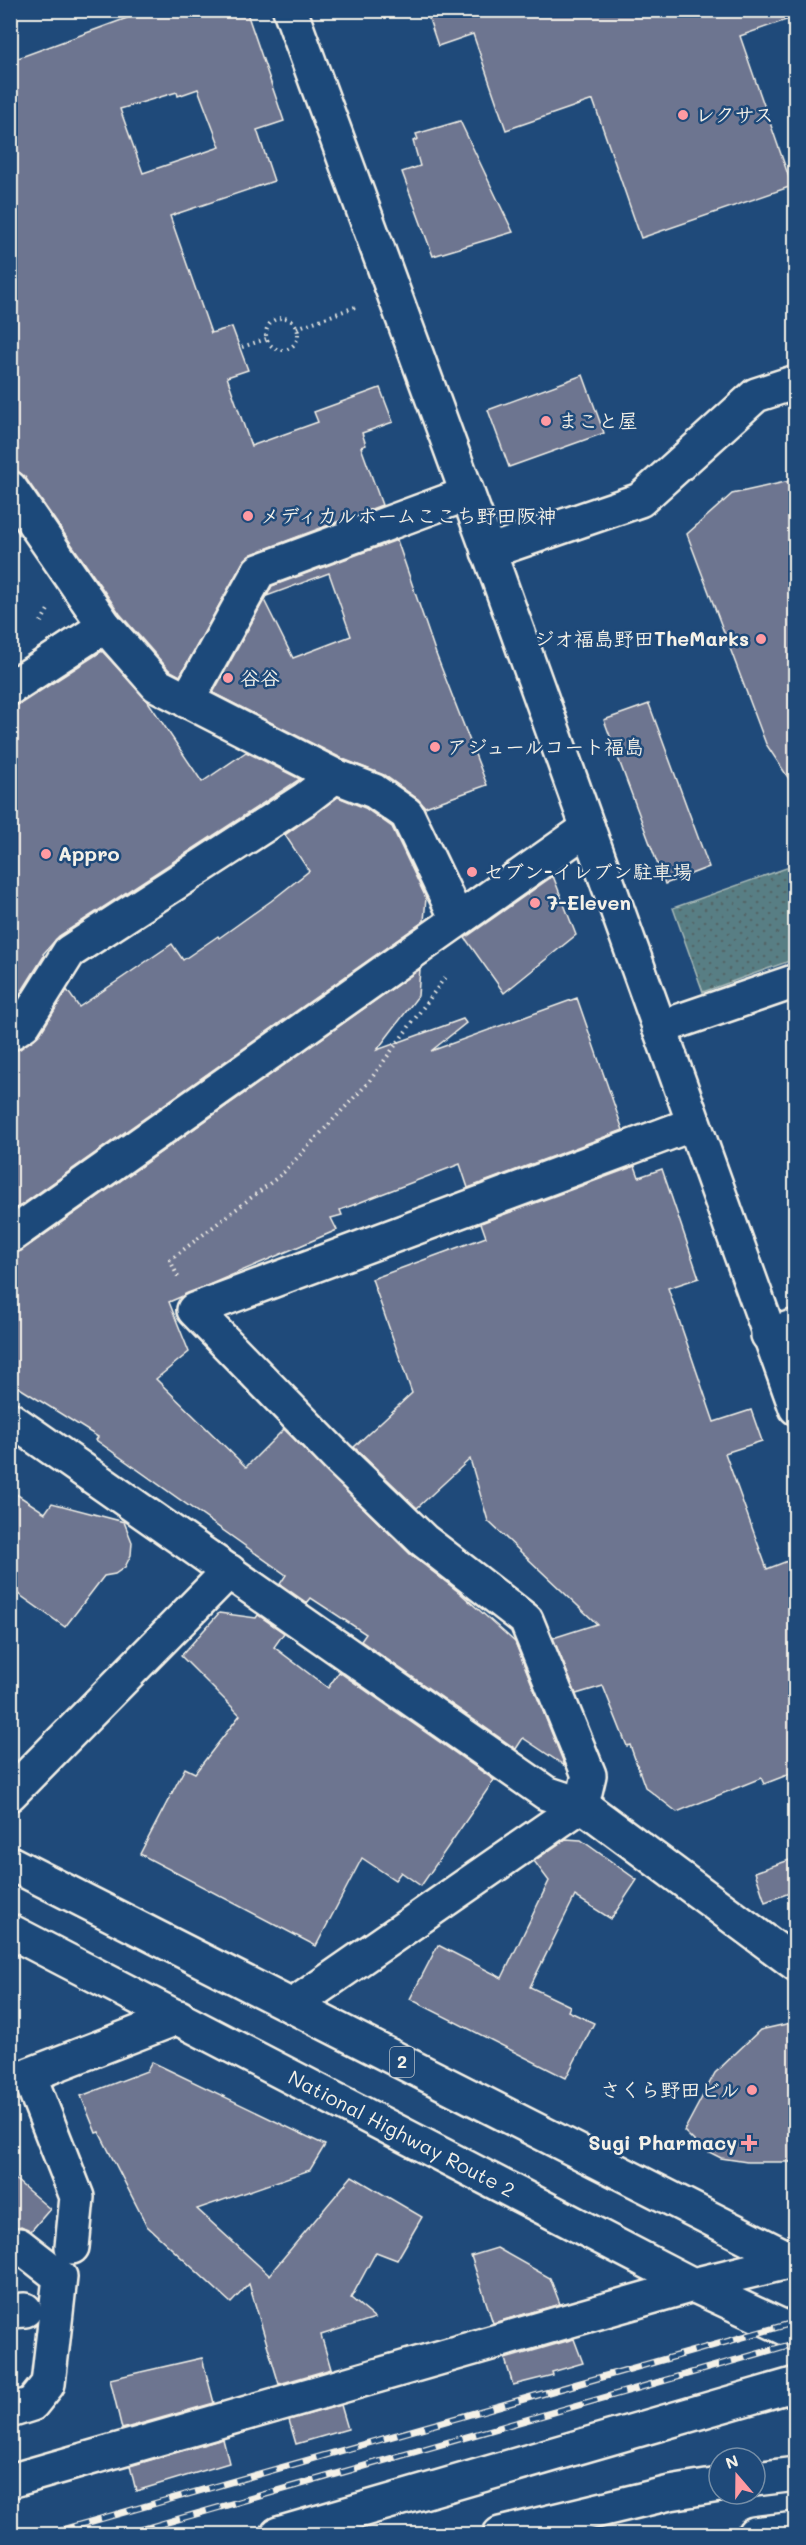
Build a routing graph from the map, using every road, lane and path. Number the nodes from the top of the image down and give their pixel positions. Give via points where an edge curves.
1 (290, 10) edge
2 (359, 306) dead end
3 (297, 328) junction
4 (266, 339) junction
5 (242, 347) dead end
6 (795, 382) edge
7 (10, 488) edge
8 (467, 494) junction
9 (488, 552) junction
10 (105, 626) junction
11 (10, 688) edge
12 (187, 701) junction
13 (335, 776) junction
14 (588, 828) junction
15 (446, 927) junction
16 (795, 981) edge
17 (659, 1028) junction
18 (10, 1033) edge
19 (693, 1124) junction
20 (10, 1236) edge
21 (194, 1310) junction
22 (782, 1330) edge
23 (795, 1408) edge
24 (10, 1419) edge
25 (229, 1571) junction
26 (10, 1794) edge
27 (582, 1805) junction
28 (10, 1863) edge
29 (10, 1931) edge
30 (795, 1964) edge
31 (292, 2006) junction
32 (179, 2017) junction
33 (19, 2245) dead end
34 (72, 2247) dead end
35 (795, 2261) edge
36 (693, 2285) junction
37 (795, 2333) edge
38 (795, 2384) edge
39 (10, 2411) edge
40 (795, 2474) edge
41 (767, 2478) edge
42 (10, 2481) edge
43 (707, 2487) edge
44 (795, 2529) edge
45 (279, 2535) edge
46 (500, 2535) edge
47 (754, 2535) edge

1 - 8 main road
2 - 3 path
3 - 4 path via 283,318 275,320 267,328
3 - 4 path via 293,346 283,351
4 - 5 path
6 - 9 main road via 756,395 640,500
7 - 10 main road
8 - 9 main road
8 - 12 main road via 259,571
9 - 14 main road
10 - 11 main road
10 - 12 main road via 157,685
12 - 13 main road
13 - 15 main road via 374,791 407,814
13 - 18 main road via 69,952 24,1023
14 - 15 main road
14 - 17 main road
15 - 20 main road
15 - 21 path via 453,967 368,1083 282,1174 170,1260
16 - 17 main road
17 - 19 main road
19 - 21 main road
19 - 22 main road
21 - 27 main road via 423,1540 526,1620 589,1775
22 - 23 main road
24 - 25 main road
25 - 26 main road
25 - 27 main road via 546,1792
27 - 30 main road
27 - 31 main road
28 - 31 main road, 2
29 - 32 main road, National Highway Route 2
31 - 35 main road, 2
32 - 34 main road via 29,2075 77,2197
32 - 36 main road, National Highway Route 2
33 - 39 main road via 60,2277 48,2384 32,2404
35 - 36 main road
36 - 37 main road, National Highway Route 2
36 - 42 main road
38 - 45 main road
40 - 41 main road
43 - 46 main road
44 - 47 main road

